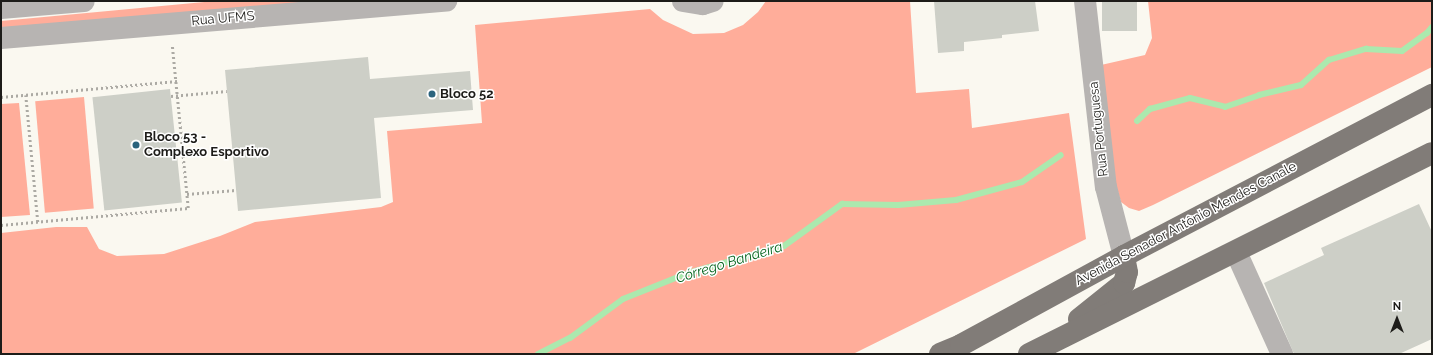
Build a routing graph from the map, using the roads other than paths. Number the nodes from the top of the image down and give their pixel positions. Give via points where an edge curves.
1 (84, 1) edge
2 (446, 1) edge
3 (683, 1) edge
4 (713, 1) edge
5 (1085, 1) edge
6 (1, 8) edge
7 (1, 38) edge
8 (1432, 95) edge
9 (1432, 153) edge
10 (1236, 252) junction
11 (1124, 256) junction
12 (1060, 338) junction
13 (958, 349) edge
14 (940, 354) edge
15 (1028, 354) edge
16 (1282, 354) edge

1 - 6 street
2 - 7 street, Rua UFMS
3 - 4 street via 703,4
5 - 11 street, Rua Portuguesa via 1106,187
8 - 11 main road, Avenida Senador Antônio Mendes Canale
9 - 10 main road
10 - 12 main road
10 - 16 street
11 - 12 main road via 1127,272 1124,283
11 - 13 main road, Avenida Senador Antônio Mendes Canale
12 - 15 main road
13 - 14 main road, Avenida Senador Antônio Mendes Canale

